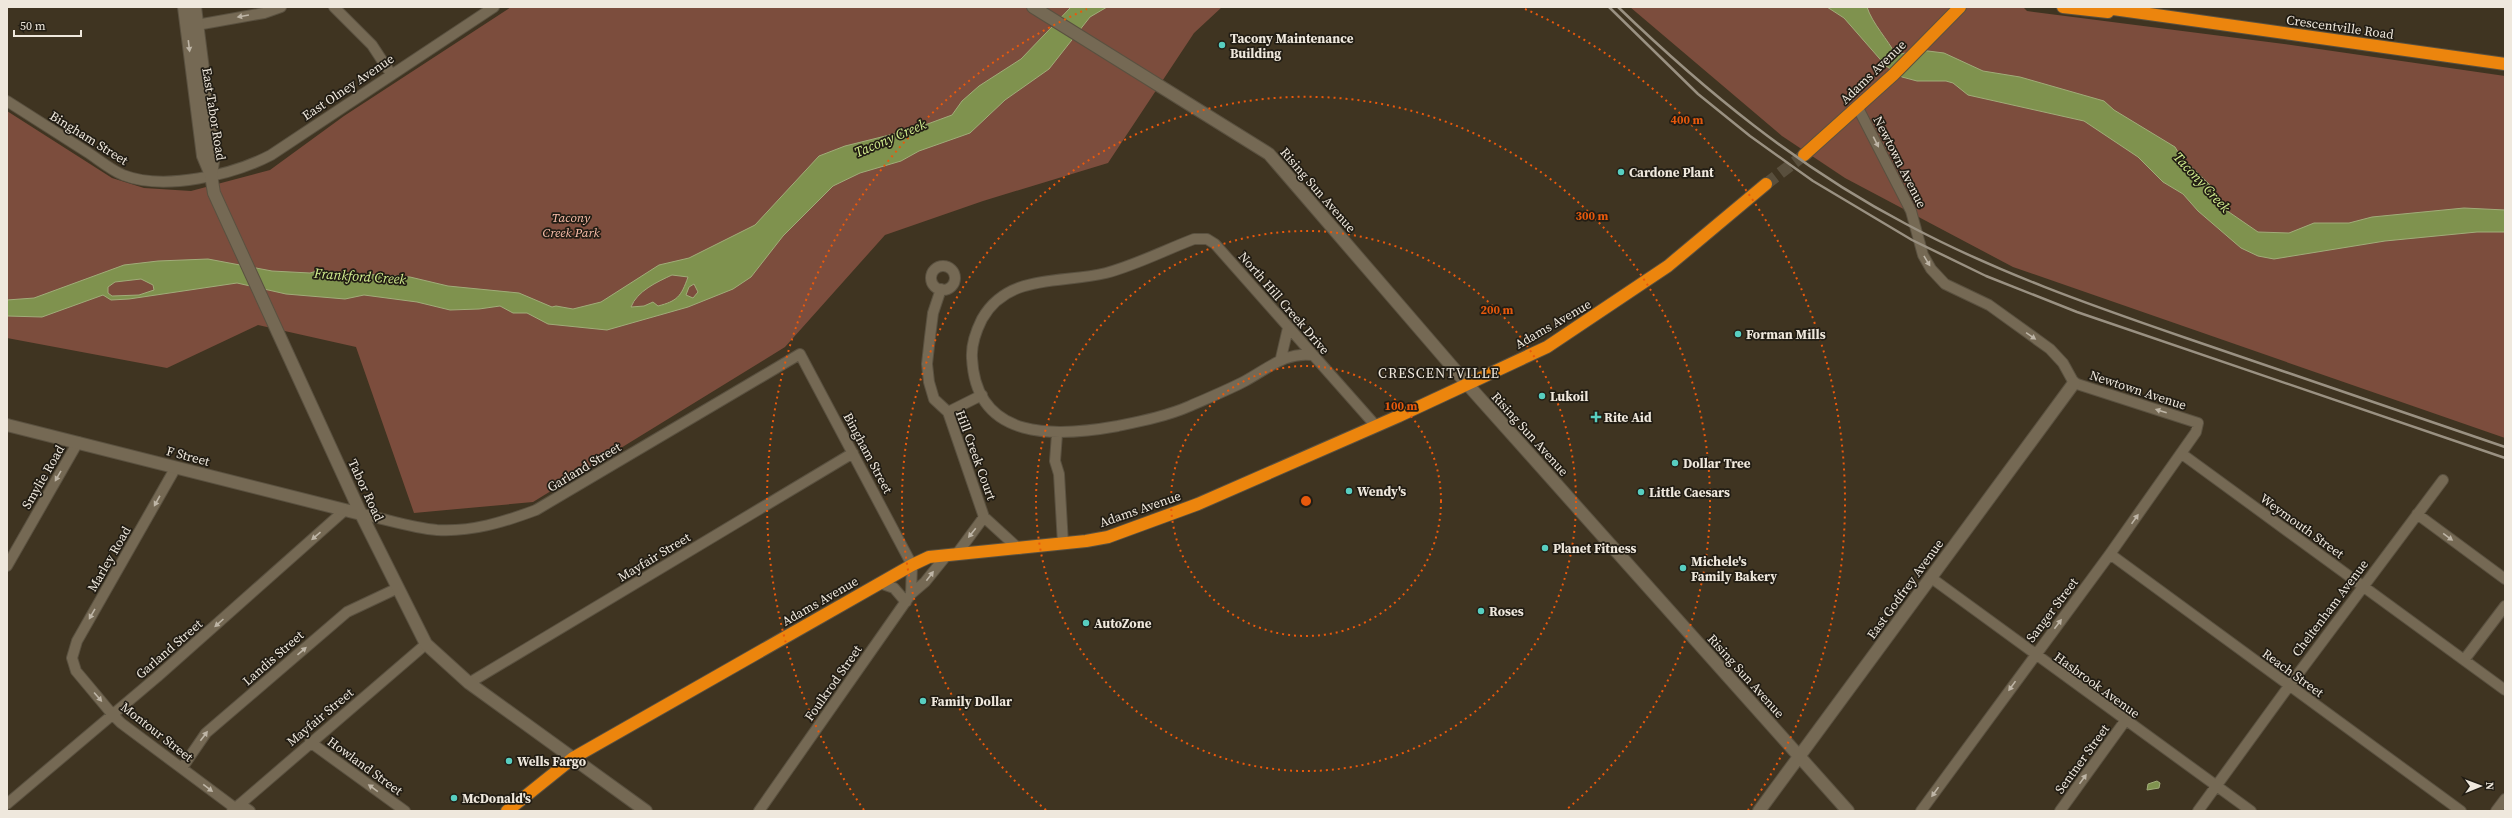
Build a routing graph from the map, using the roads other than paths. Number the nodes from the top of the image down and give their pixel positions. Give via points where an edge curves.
1 (184, 7) edge
2 (195, 7) edge
3 (280, 7) edge
4 (334, 7) edge
5 (494, 7) edge
6 (1033, 7) edge
7 (1960, 7) edge
8 (2063, 7) edge
9 (2099, 7) edge
10 (2149, 15) junction
11 (192, 26) junction
12 (2505, 64) edge
13 (391, 74) junction
14 (7, 101) edge
15 (1858, 108) junction
16 (1804, 155) tunnel mouth
17 (211, 175) junction
18 (1766, 184) tunnel mouth
19 (941, 289) dead end
20 (1288, 328) junction
21 (800, 354) joint
22 (1312, 355) junction
23 (1281, 358) junction
24 (2074, 383) junction
25 (1468, 385) junction
26 (982, 395) junction
27 (948, 412) junction
28 (2198, 423) joint
29 (7, 425) edge
30 (1376, 426) junction
31 (1057, 434) junction
32 (78, 442) junction
33 (853, 453) junction
34 (2182, 454) junction
35 (176, 467) junction
36 (2443, 480) dead end
37 (345, 510) junction
38 (361, 514) junction
39 (2417, 514) junction
40 (984, 517) junction
41 (1063, 544) junction
42 (1019, 549) junction
43 (2110, 554) junction
44 (951, 555) junction
45 (912, 565) junction
46 (7, 566) edge
47 (1930, 577) junction
48 (2505, 579) edge
49 (880, 583) junction
50 (2363, 586) junction
51 (398, 588) junction
52 (908, 598) junction
53 (2505, 606) edge
54 (426, 644) junction
55 (2035, 655) junction
56 (2464, 660) junction
57 (74, 666) joint
58 (469, 682) junction
59 (2289, 686) junction
60 (2505, 690) edge
61 (112, 714) junction
62 (2125, 721) junction
63 (310, 742) junction
64 (1800, 756) junction
65 (573, 758) junction
66 (182, 768) junction
67 (2216, 787) junction
68 (2505, 799) edge
69 (7, 804) edge
70 (236, 808) edge
71 (250, 811) edge
72 (405, 811) edge
73 (507, 811) edge
74 (646, 811) edge
75 (759, 811) edge
76 (1759, 811) edge
77 (1848, 811) edge
78 (1921, 811) edge
79 (2060, 811) edge
80 (2198, 811) edge
81 (2251, 811) edge
82 (2461, 811) edge
83 (2496, 811) edge

1 - 11 street, East Tabor Road
2 - 11 street, East Tabor Road
3 -> 11 street via 264,13
4 - 13 street via 372,45
5 - 13 street, East Olney Avenue
6 - 25 street, Rising Sun Avenue via 1269,154
7 - 15 highway, Adams Avenue
8 - 10 highway
9 - 10 highway, Crescentville Road
10 - 12 highway, Crescentville Road
11 - 17 street, East Tabor Road via 214,156
13 - 17 street, East Olney Avenue via 255,164
14 - 17 street, Bingham Street via 122,174 154,181 183,180
15 - 16 highway, Adams Avenue
15 -> 24 street, Newtown Avenue via 1912,212 1923,255 1931,269 1945,284 1988,305 2050,348 2063,363
17 - 38 street, Tabor Road via 214,192
18 - 25 highway, Adams Avenue via 1637,289 1547,347
19 - 27 street, Hill Creek Court via 933,313 928,364 934,399
20 - 22 street, North Hill Creek Drive
20 - 23 street
20 - 26 street, North Hill Creek Drive via 1215,244 1207,239 1194,239 1106,273 1025,284 1007,292 986,312 974,338 973,373
21 - 33 street, Bingham Street
21 - 38 street, Garland Street via 536,510 507,521 480,528 436,530
22 - 23 street via 1300,354
22 - 30 street, North Hill Creek Drive
23 - 31 street via 1244,381 1188,407 1126,424
28 -> 24 street, Newtown Avenue
24 - 47 street, East Godfrey Avenue
25 - 30 highway, Adams Avenue
25 - 64 street, Rising Sun Avenue
26 - 27 street
26 - 31 street via 993,409 1011,424 1035,432
27 - 40 street, Hill Creek Court
28 - 34 street, Sanger Street via 2196,432
29 - 32 street, F Street
30 - 41 highway, Adams Avenue via 1154,521 1108,536
31 - 41 street via 1055,461 1060,474
32 - 35 street, F Street
32 -> 46 street, Smylie Road
33 - 45 street, Bingham Street
33 - 58 street, Mayfair Street
43 -> 34 street, Sanger Street
34 - 50 street, Weymouth Street
35 - 37 street, F Street
35 -> 57 street, Marley Road via 77,641 72,658
36 - 39 street, Cheltenham Avenue
37 - 38 street, F Street
37 -> 61 street, Garland Street
38 - 51 street, Tabor Road
39 -> 48 street
39 - 50 street, Cheltenham Avenue
40 - 42 street, Hill Creek Court
40 -> 44 street, Hill Creek Court
41 - 42 highway, Adams Avenue
42 - 44 highway, Adams Avenue
55 -> 43 street, Sanger Street
43 - 59 street, Reach Street
44 - 45 highway, Adams Avenue via 929,557
52 -> 44 street, Hill Creek Court
45 - 49 highway, Adams Avenue
45 - 52 street
47 - 55 street, Hasbrook Avenue
47 - 64 street, East Godfrey Avenue
49 - 52 street via 894,588
49 - 65 highway, Adams Avenue
50 - 56 street, Weymouth Street
50 - 59 street, Cheltenham Avenue
51 - 54 street, Tabor Road
66 -> 51 street, Landis Street via 206,733 347,612
52 - 75 street, Foulkrod Street
53 - 56 street
54 - 58 street, Tabor Road
54 - 63 street, Mayfair Street
55 - 62 street, Hasbrook Avenue
55 -> 78 street, Sanger Street
56 - 60 street, Weymouth Street
57 -> 61 street, Montour Street
58 - 65 street, Tabor Road
59 - 67 street, Cheltenham Avenue
59 - 82 street, Reach Street
61 - 66 street, Montour Street
61 - 69 street, Garland Street
62 - 67 street, Hasbrook Avenue
79 -> 62 street, Sentner Street
63 - 70 street, Mayfair Street
72 -> 63 street, Howland Street
64 - 76 street, East Godfrey Avenue
64 - 77 street, Rising Sun Avenue
65 - 73 highway, Adams Avenue
65 - 74 street, Tabor Road
66 -> 70 street, Montour Street
67 - 80 street, Cheltenham Avenue
67 - 81 street, Hasbrook Avenue
68 - 83 street
70 - 71 street, Montour Street

